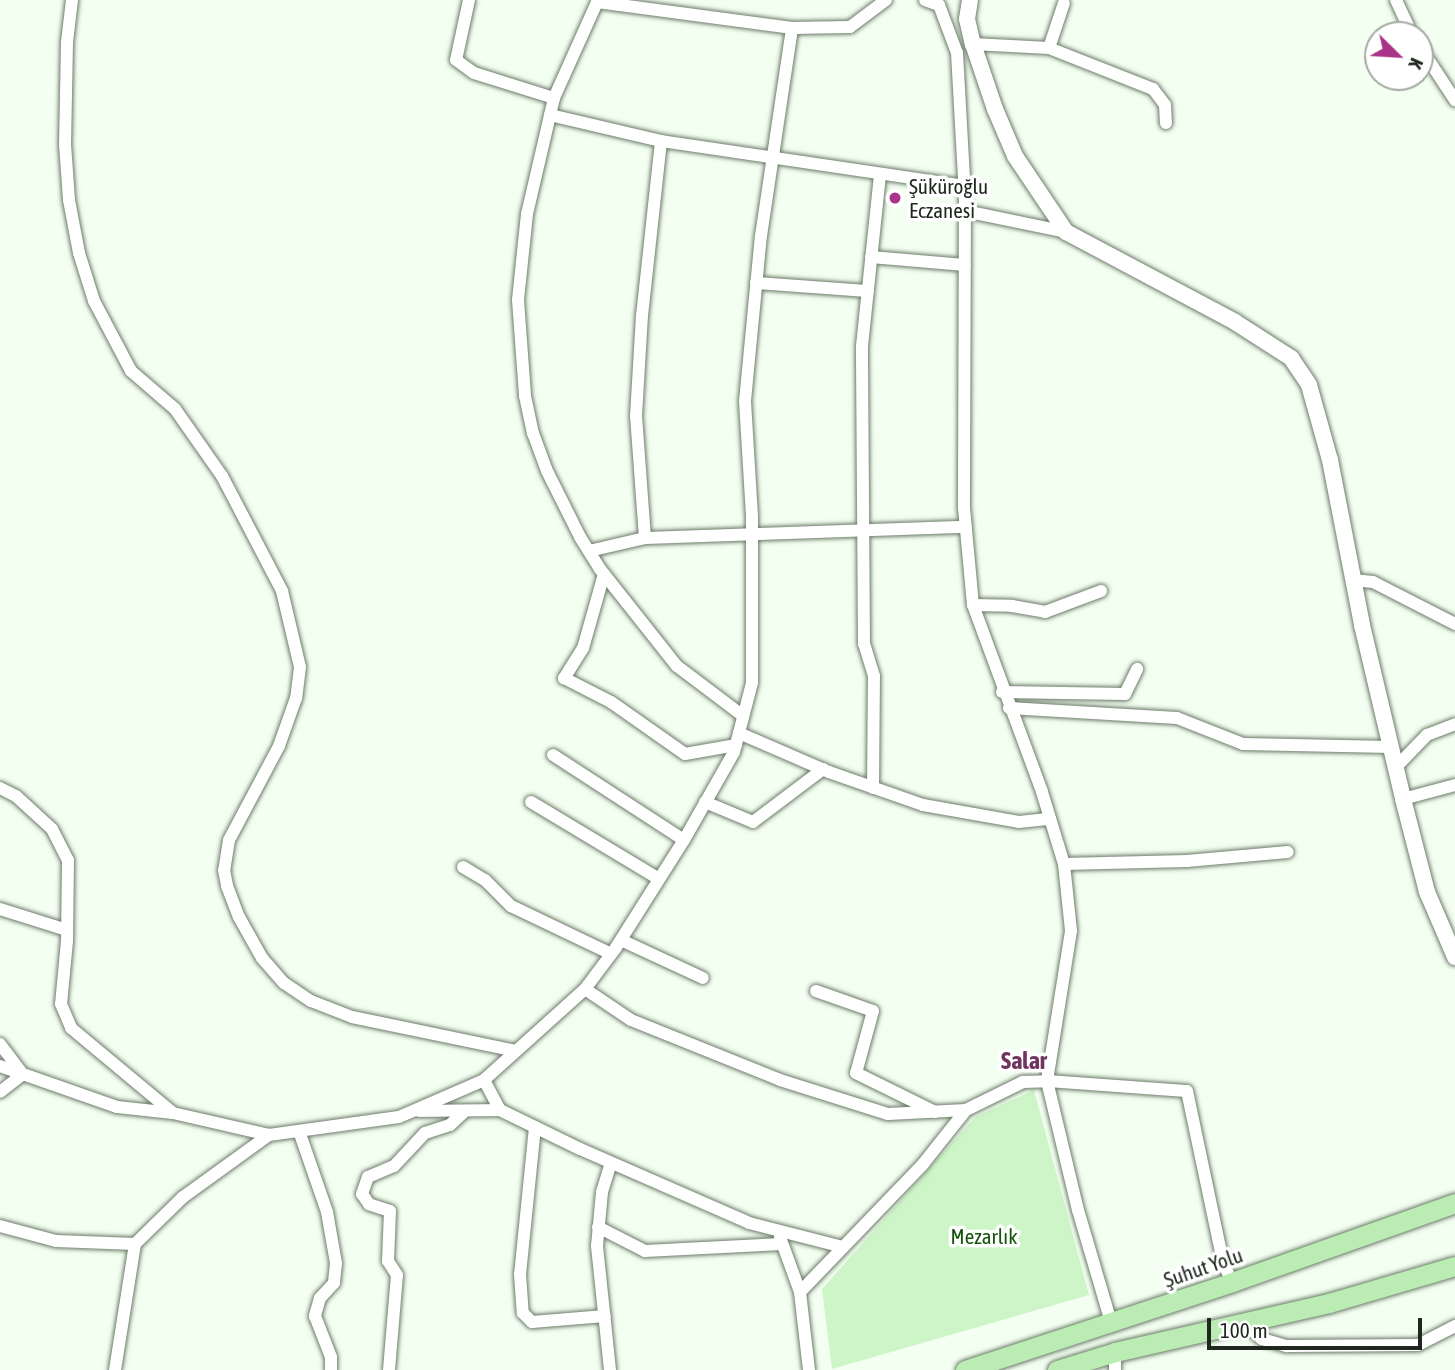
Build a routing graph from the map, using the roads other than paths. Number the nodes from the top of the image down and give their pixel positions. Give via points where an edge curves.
1 (72, 0) edge
2 (469, 0) edge
3 (886, 0) edge
4 (925, 0) edge
5 (970, 0) edge
6 (1396, 0) edge
7 (597, 1) edge
8 (1064, 3) dead end
9 (665, 7) edge
10 (1406, 21) edge
11 (792, 28) junction
12 (972, 44) junction
13 (1049, 48) junction
14 (1434, 68) edge
15 (554, 98) junction
16 (1455, 100) edge
17 (550, 115) junction
18 (1166, 123) dead end
19 (661, 141) junction
20 (773, 159) junction
21 (880, 174) junction
22 (964, 186) junction
23 (965, 211) junction
24 (1066, 232) junction
25 (871, 257) junction
26 (965, 265) junction
27 (756, 284) junction
28 (868, 291) junction
29 (966, 527) junction
30 (862, 531) junction
31 (752, 536) junction
32 (645, 538) junction
33 (589, 551) junction
34 (604, 574) junction
35 (1353, 580) junction
36 (1101, 591) dead end
37 (973, 605) junction
38 (1455, 624) edge
39 (1137, 668) dead end
40 (1002, 691) junction
41 (1009, 708) junction
42 (743, 716) junction
43 (1455, 724) edge
44 (737, 739) junction
45 (1391, 747) junction
46 (553, 755) dead end
47 (1396, 767) junction
48 (823, 769) junction
49 (1455, 785) edge
50 (0, 788) edge
51 (873, 788) junction
52 (1403, 799) junction
53 (531, 802) dead end
54 (705, 802) junction
55 (1050, 819) junction
56 (684, 840) junction
57 (1288, 852) dead end
58 (1064, 864) junction
59 (463, 867) dead end
60 (659, 879) junction
61 (0, 909) edge
62 (67, 930) junction
63 (621, 940) junction
64 (611, 954) junction
65 (1455, 957) edge
66 (703, 978) dead end
67 (585, 989) junction
68 (816, 991) dead end
69 (0, 1044) edge
70 (516, 1051) junction
71 (0, 1066) edge
72 (23, 1074) junction
73 (484, 1080) junction
74 (1047, 1081) junction
75 (0, 1092) edge
76 (499, 1110) junction
77 (966, 1110) junction
78 (414, 1111) junction
79 (465, 1111) junction
80 (173, 1113) junction
81 (938, 1113) junction
82 (535, 1127) junction
83 (299, 1131) junction
84 (269, 1135) junction
85 (611, 1163) junction
86 (1455, 1203) edge
87 (0, 1226) edge
88 (598, 1227) junction
89 (778, 1230) junction
90 (135, 1244) junction
91 (782, 1244) junction
92 (843, 1247) junction
93 (1455, 1266) edge
94 (1232, 1282) junction
95 (800, 1292) junction
96 (604, 1316) junction
97 (1252, 1320) junction
98 (1111, 1322) junction
99 (1455, 1326) edge
100 (1115, 1361) edge
101 (115, 1370) edge
102 (331, 1370) edge
103 (389, 1370) edge
104 (610, 1370) edge
105 (809, 1370) edge
106 (965, 1370) edge
107 (1057, 1370) edge

1 - 70 street via 65,144 69,200 94,301 131,371 175,409 222,475 282,591 300,667 296,698 279,746 229,840 224,870 239,916 262,958 284,983 312,1001 352,1017
2 - 15 street via 456,60 474,73
3 - 11 street via 850,27
4 - 22 street via 939,5 957,53
5 - 12 street via 967,19
6 - 10 street
7 - 9 street
7 - 15 street
8 - 13 street
9 - 11 street
11 - 20 street
12 - 13 street
12 - 24 street via 1015,156
13 - 18 street via 1153,89 1165,105
14 - 16 street
15 - 17 street
17 - 19 street
17 - 33 street via 527,215 518,300 525,396 547,471
19 - 20 street
19 - 32 street via 636,416
20 - 21 street
20 - 27 street
21 - 22 street
21 - 25 street
22 - 23 street
23 - 24 street
23 - 26 street
24 - 35 street via 1235,322 1291,358 1309,385 1330,460
25 - 26 street
25 - 28 street
26 - 29 street
27 - 28 street
27 - 31 street via 745,401
28 - 30 street via 862,346
29 - 30 street
29 - 37 street
30 - 31 street
30 - 51 street via 864,644 874,676
31 - 32 street
31 - 42 street via 752,683
32 - 33 street
33 - 34 street
34 - 42 street via 677,666
34 - 44 street via 583,648 564,678 611,702 685,754
35 - 38 street via 1373,582
35 - 45 street
36 - 37 street via 1045,612
37 - 40 street
39 - 40 street via 1125,694
40 - 41 street
41 - 45 street via 1177,718 1243,744
41 - 55 street
42 - 44 street
43 - 47 street via 1427,735
44 - 48 street
44 - 54 street
45 - 47 street
46 - 56 street
47 - 52 street
48 - 51 street
48 - 54 street via 753,822
49 - 52 street
50 - 62 street via 16,796 52,829 68,860
51 - 55 street via 962,814 1019,822
52 - 65 street via 1427,892
53 - 60 street
54 - 56 street
55 - 58 street
56 - 60 street
57 - 58 street via 1187,861
58 - 74 street via 1071,932
59 - 64 street via 485,880 511,906
60 - 63 street
61 - 62 street
62 - 80 street via 61,1004 71,1028
63 - 64 street
63 - 66 street
64 - 67 street
67 - 70 street
67 - 81 street via 631,1020 780,1080 888,1114
68 - 81 street via 873,1011 856,1073
69 - 72 street
70 - 73 street
71 - 72 street
72 - 75 street
72 - 80 street via 117,1107
73 - 76 street
73 - 78 street
74 - 77 street via 1023,1082
74 - 94 street via 1187,1091 1223,1262
74 - 98 street via 1077,1210
76 - 79 street
76 - 82 street
77 - 81 street
77 - 92 street via 923,1164
78 - 79 street
78 - 83 street via 399,1118
79 - 103 street via 450,1125 425,1133 394,1167 368,1177 362,1195 369,1204 390,1211 388,1261 397,1275
80 - 84 street
82 - 85 street
82 - 96 street via 520,1274 523,1313 533,1322
83 - 84 street
83 - 102 street via 327,1212 336,1263 334,1283 320,1298 316,1315
84 - 90 street via 183,1197
85 - 88 street
85 - 89 street via 749,1223
86 - 94 main road, Şuhut Yolu
87 - 90 street via 56,1241
88 - 91 street via 645,1251
88 - 96 street
89 - 91 street
89 - 92 street
90 - 101 street
91 - 95 street
92 - 95 street
93 - 97 main road
94 - 98 main road, Şuhut Yolu
95 - 105 street
96 - 104 street
97 - 99 street via 1262,1339 1287,1346 1418,1345
97 - 100 main road
98 - 106 main road, Şuhut Yolu
100 - 107 main road

